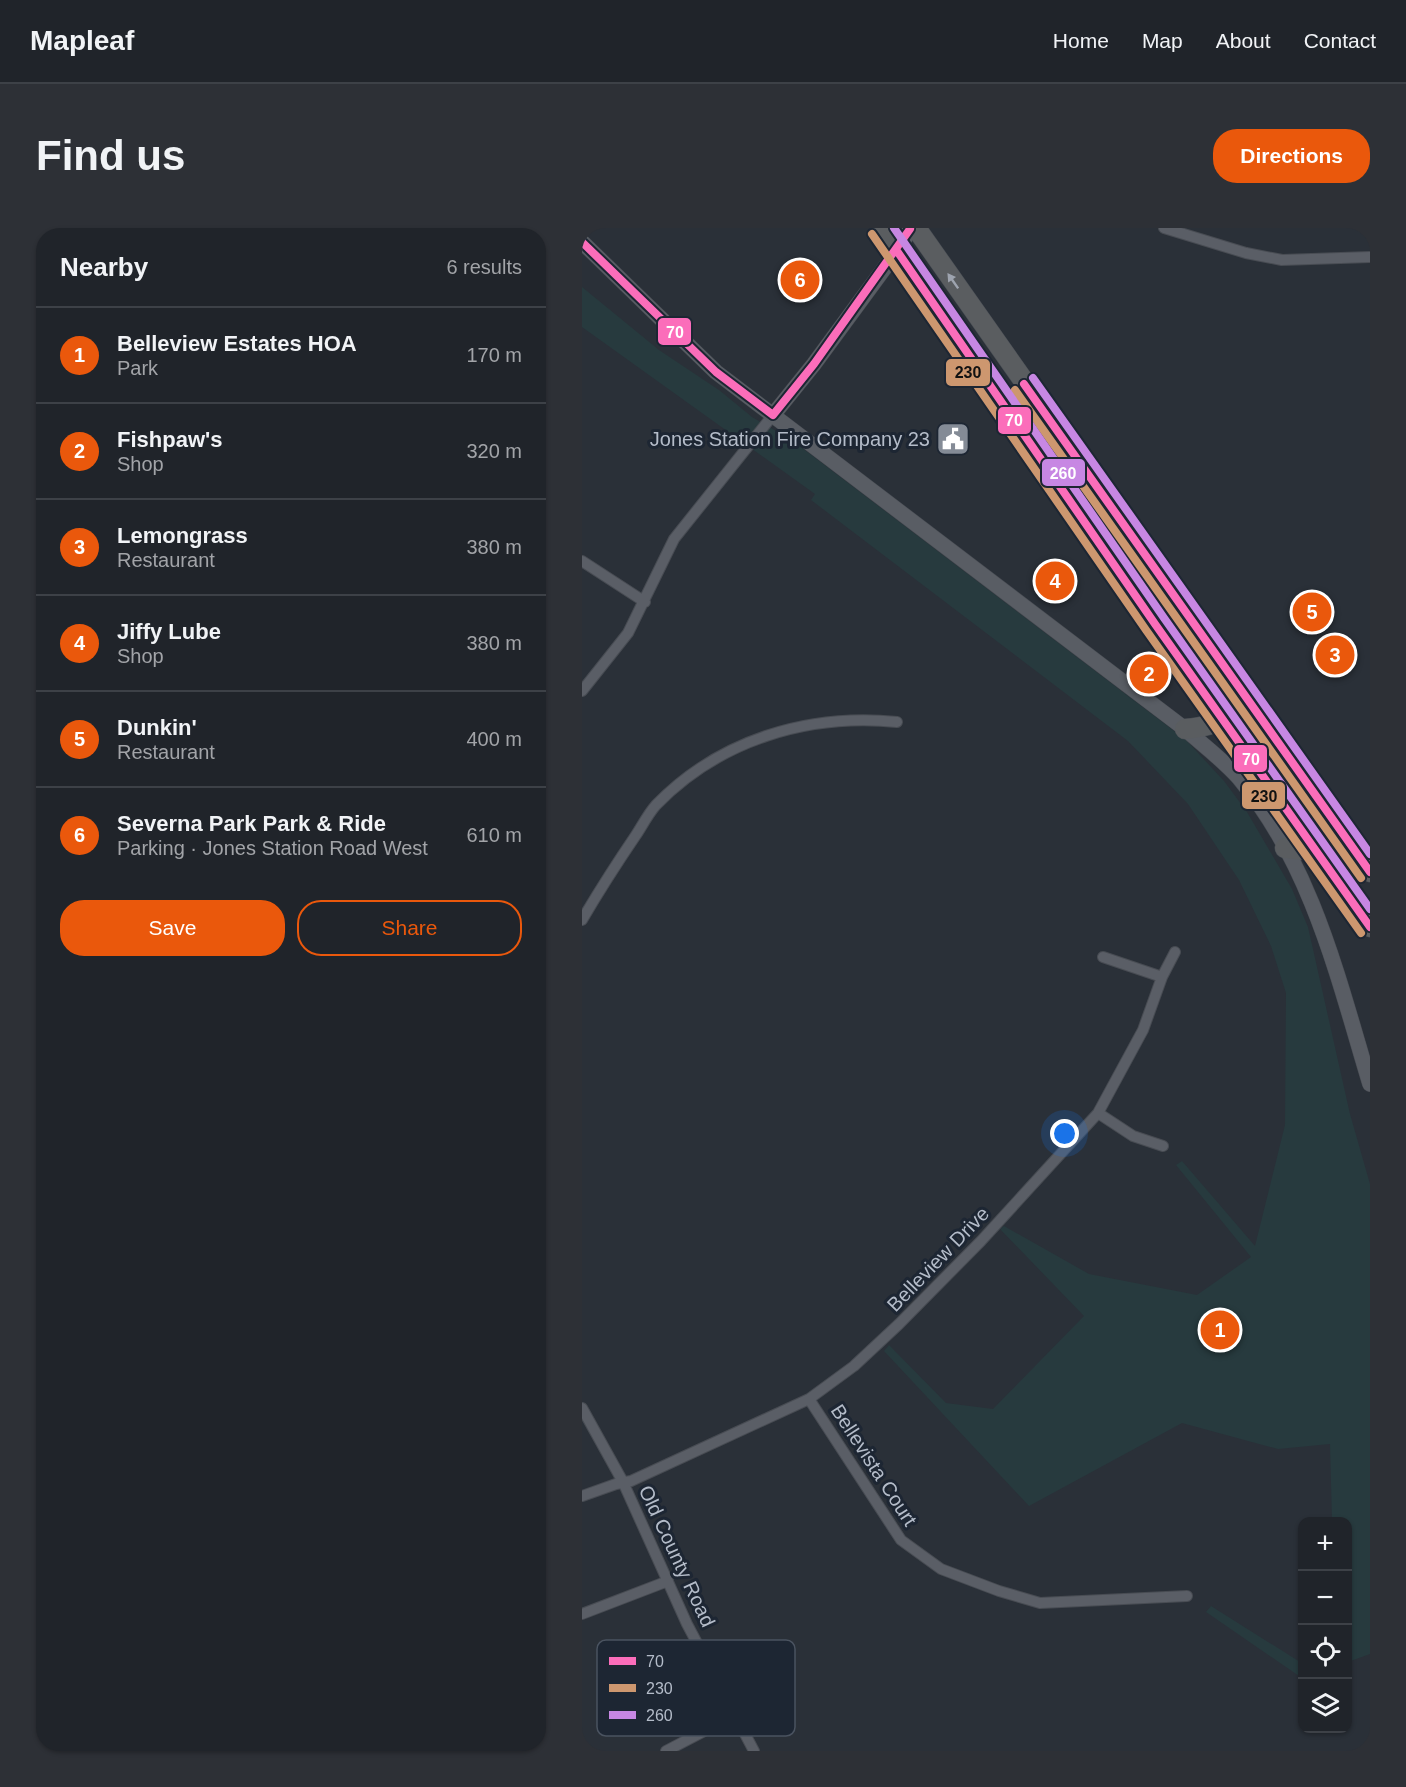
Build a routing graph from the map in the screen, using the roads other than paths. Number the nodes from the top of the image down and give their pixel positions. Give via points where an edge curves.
1 (881, 228) edge
2 (910, 228) edge
3 (916, 228) edge
4 (1164, 228) edge
5 (582, 242) edge
6 (897, 251) junction
7 (1370, 257) edge
8 (773, 415) junction
9 (1080, 514) junction
10 (582, 561) edge
11 (645, 602) junction
12 (1240, 688) junction
13 (582, 691) edge
14 (1223, 720) junction
15 (897, 722) dead end
16 (1185, 729) junction
17 (1353, 847) junction
18 (1285, 848) junction
19 (1315, 851) junction
20 (1370, 872) edge
21 (582, 920) edge
22 (1370, 927) edge
23 (1175, 952) dead end
24 (1103, 957) dead end
25 (1162, 977) junction
26 (1370, 1084) edge
27 (1098, 1113) junction
28 (1163, 1146) dead end
29 (809, 1399) junction
30 (582, 1408) edge
31 (623, 1482) junction
32 (582, 1496) edge
33 (668, 1581) junction
34 (1187, 1596) dead end
35 (582, 1614) edge
36 (695, 1640) edge
37 (695, 1736) edge
38 (746, 1736) edge
39 (666, 1751) edge
40 (754, 1751) edge

1 - 6 highway
2 - 6 street
12 -> 3 highway
4 - 7 street via 1282,260
5 - 8 street via 716,372
6 - 8 street
6 - 9 highway
8 - 11 street via 674,539
8 - 16 street
9 - 12 highway via 1173,624 1218,688
9 - 14 highway
10 - 11 street
11 - 13 street via 628,633
12 - 17 highway
14 - 16 highway via 1206,728
14 - 17 highway via 1235,719 1253,726 1316,815
14 - 19 highway
15 - 21 street via 870,719 805,724 756,738 713,759 656,806
16 - 18 street via 1238,778
17 - 20 highway
18 - 19 highway
18 - 26 street via 1313,903
19 - 22 highway
23 - 25 street, Belleview Drive
24 - 25 street
25 - 27 street, Belleview Drive via 1143,1030
27 - 28 street via 1133,1136
27 - 29 street, Belleview Drive via 899,1324 854,1366
29 - 31 street, Belleview Drive
29 - 34 street, Bellevista Court via 901,1540 941,1569 1040,1603
30 - 31 street, Old County Road
31 - 32 street, Belleview Drive
31 - 33 street, Old County Road
33 - 35 street
33 - 36 street, Old County Road
37 - 39 street
38 - 40 street, Old County Road

